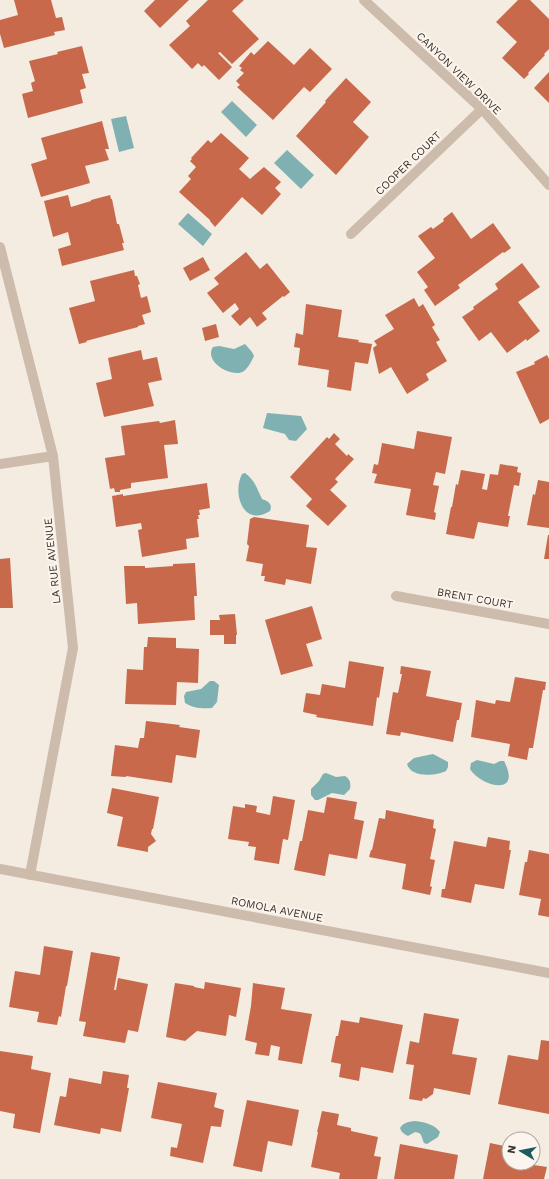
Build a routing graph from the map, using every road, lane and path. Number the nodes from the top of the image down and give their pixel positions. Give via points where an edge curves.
1 (364, 0) edge
2 (482, 109) junction
3 (549, 185) edge
4 (351, 234) dead end
5 (0, 247) edge
6 (52, 456) junction
7 (0, 464) edge
8 (396, 596) dead end
9 (549, 624) edge
10 (0, 869) edge
11 (30, 875) junction
12 (549, 973) edge

1 - 2 street, CANYON VIEW DRIVE
2 - 3 street, CANYON VIEW DRIVE
2 - 4 street, COOPER COURT
5 - 6 street, LA RUE AVENUE
6 - 7 street
6 - 11 street, LA RUE AVENUE via 73,648
8 - 9 street, BRENT COURT
10 - 11 street, ROMOLA AVENUE
11 - 12 street, ROMOLA AVENUE

